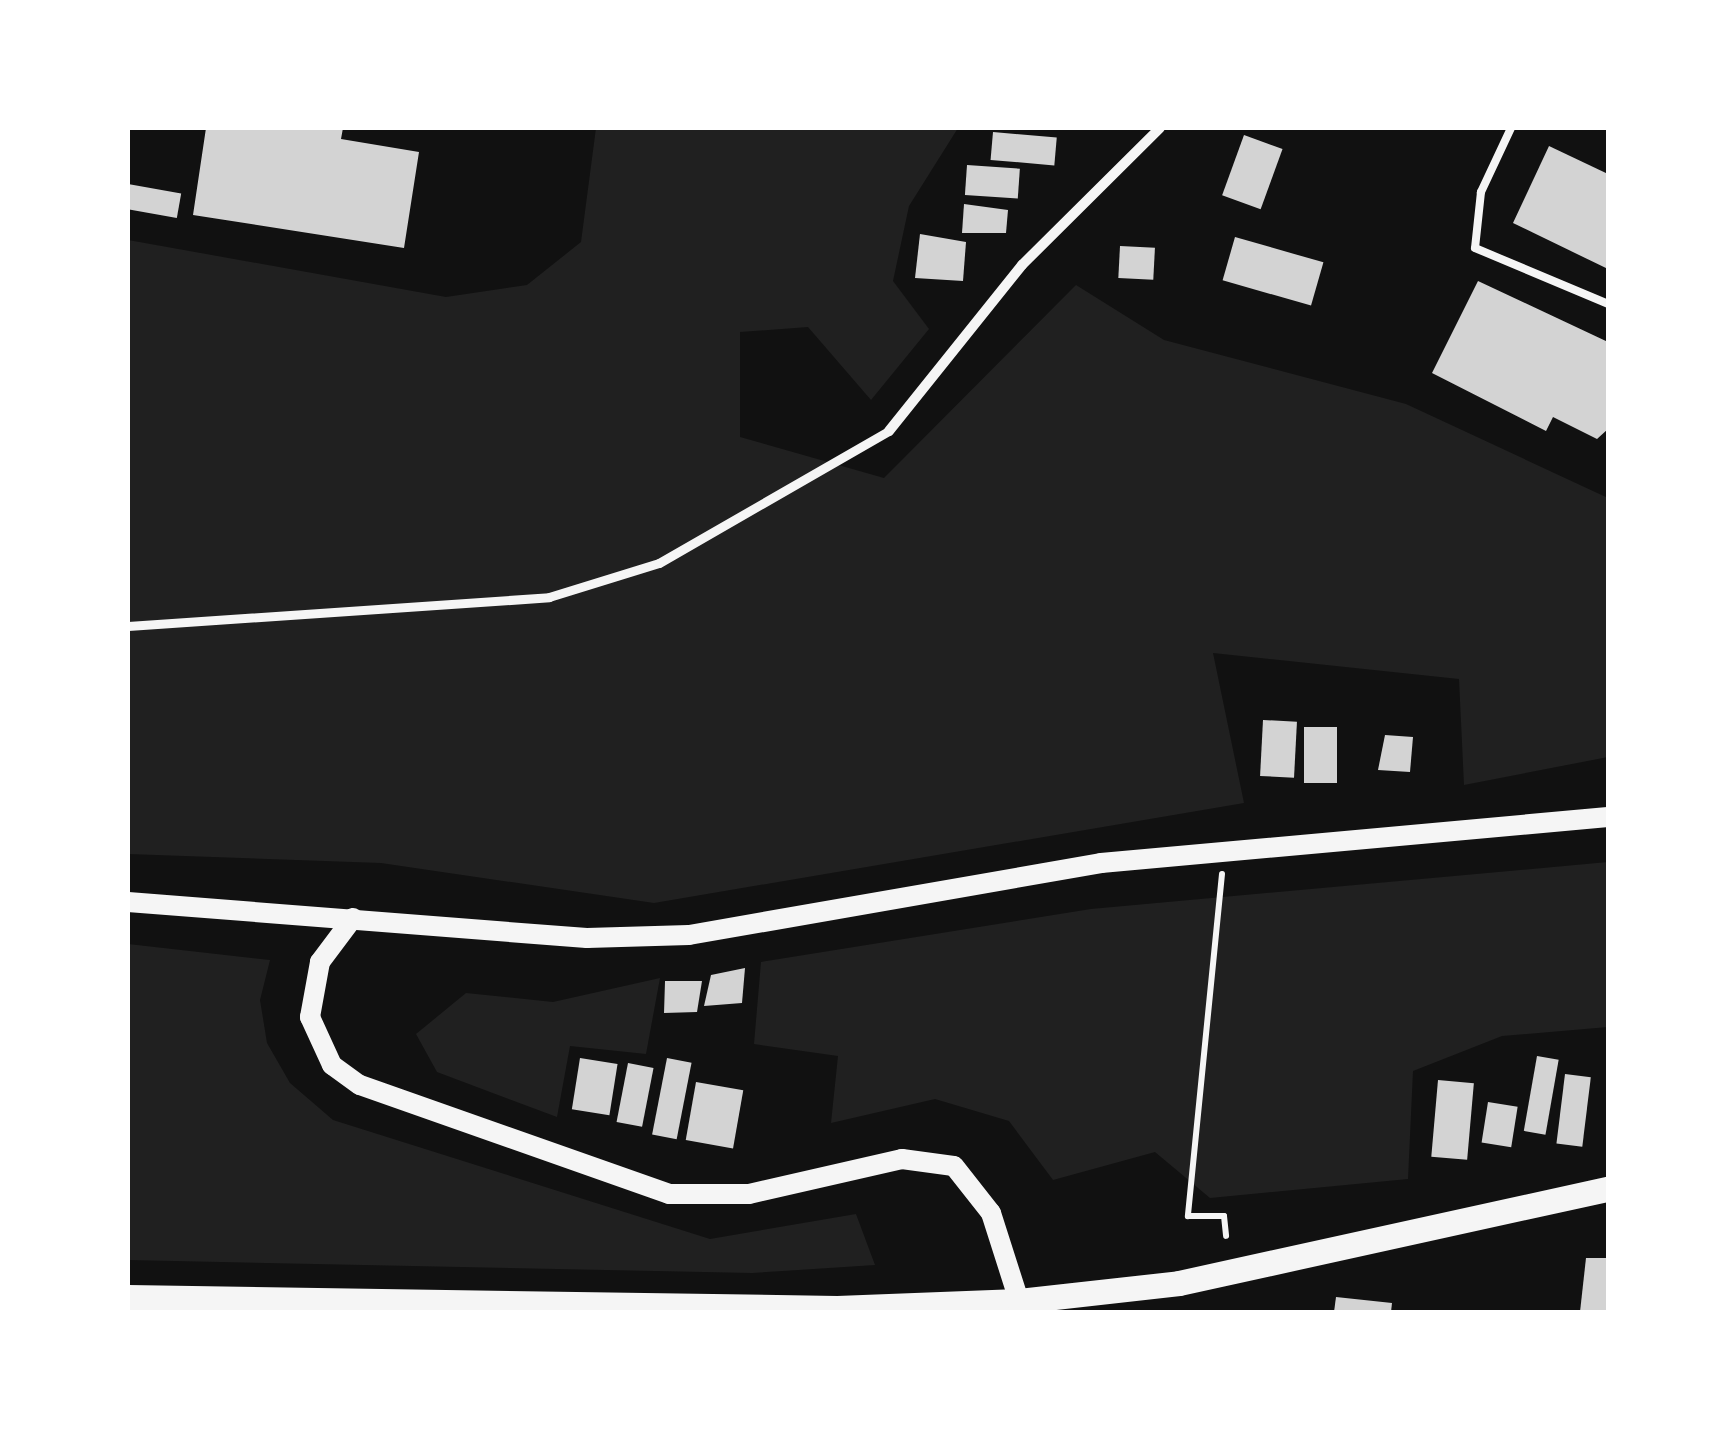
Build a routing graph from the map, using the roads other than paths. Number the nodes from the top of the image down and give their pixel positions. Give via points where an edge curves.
1 (1160, 128) edge
2 (1511, 128) edge
3 (1608, 304) edge
4 (889, 432) joint
5 (128, 626) edge
6 (1608, 817) edge
7 (128, 902) edge
8 (354, 918) junction
9 (1608, 1189) edge
10 (128, 1297) edge
11 (1018, 1301) junction

1 - 4 street via 1022,266
2 - 3 lane via 1481,192 1475,248
4 - 5 street via 659,563 549,597
6 - 8 main road via 1225,849 689,935 587,938
7 - 8 main road
8 - 11 main road via 320,962 310,1017 332,1065 360,1085 670,1194 750,1194 902,1158 954,1166 991,1213
9 - 11 main road via 1179,1283
10 - 11 main road via 837,1308

